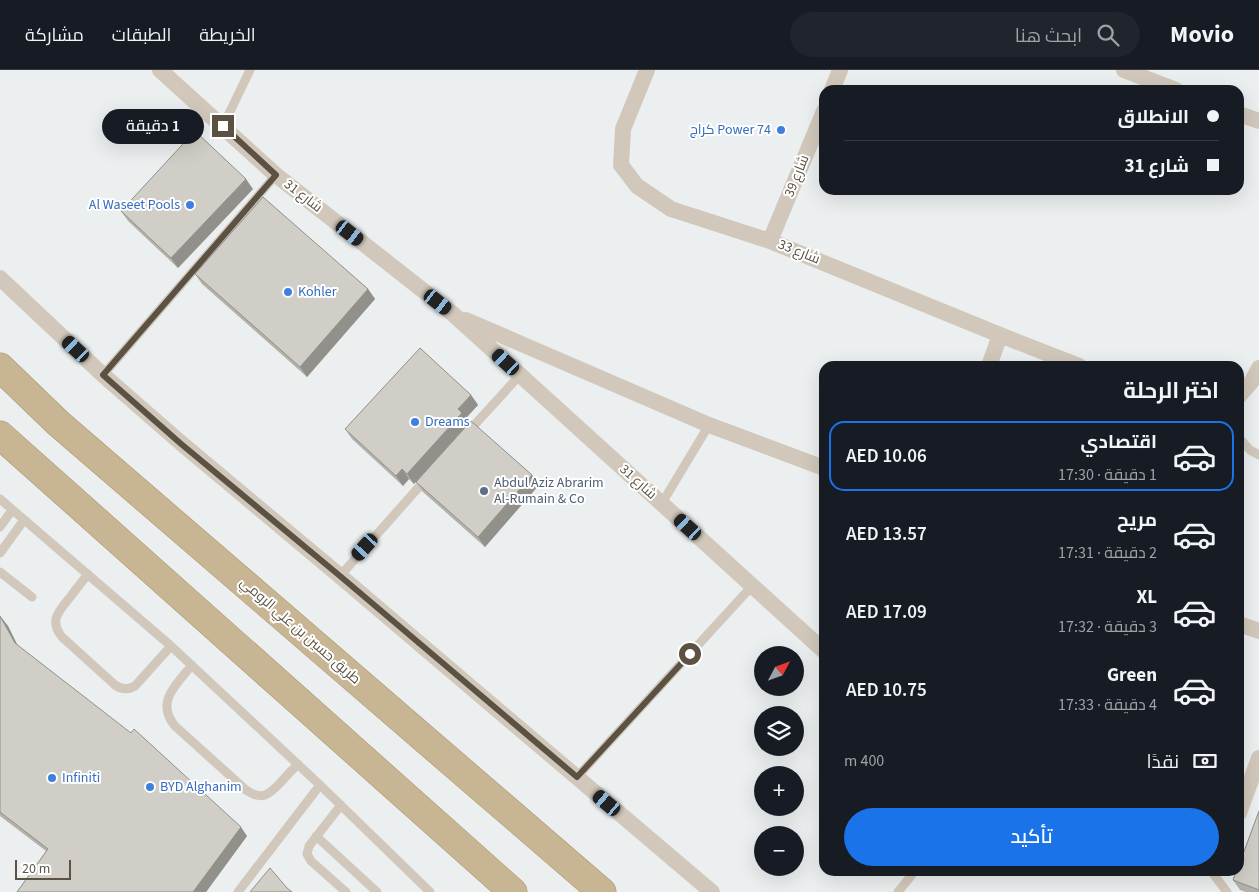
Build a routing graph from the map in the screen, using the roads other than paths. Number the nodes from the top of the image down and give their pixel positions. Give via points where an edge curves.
1 (160, 70) edge
2 (250, 70) edge
3 (648, 70) edge
4 (840, 70) edge
5 (1124, 70) edge
6 (834, 85) edge
7 (1163, 85) edge
8 (1244, 116) edge
9 (1259, 121) edge
10 (819, 122) edge
11 (223, 126) junction
12 (276, 175) junction
13 (770, 241) junction
14 (0, 278) edge
15 (453, 314) junction
16 (1000, 335) junction
17 (991, 361) edge
18 (1066, 361) edge
19 (0, 368) edge
20 (1259, 368) edge
21 (520, 374) junction
22 (103, 375) junction
23 (1244, 391) edge
24 (710, 425) junction
25 (0, 435) edge
26 (460, 442) edge
27 (1244, 443) edge
28 (1259, 455) edge
29 (819, 466) edge
30 (433, 471) edge
31 (0, 499) edge
32 (662, 504) junction
33 (12, 510) junction
34 (24, 520) junction
35 (0, 526) edge
36 (0, 553) edge
37 (0, 572) edge
38 (88, 574) junction
39 (340, 576) junction
40 (752, 586) junction
41 (32, 597) dead end
42 (1244, 626) edge
43 (1259, 631) edge
44 (171, 646) junction
45 (819, 646) edge
46 (192, 665) junction
47 (1259, 758) edge
48 (298, 764) junction
49 (577, 777) junction
50 (320, 785) junction
51 (1244, 799) edge
52 (341, 805) junction
53 (425, 814) junction
54 (316, 836) junction
55 (911, 876) edge
56 (1215, 876) edge
57 (425, 890) edge
58 (238, 892) edge
59 (346, 892) edge
60 (377, 892) edge
61 (486, 892) edge
62 (513, 892) edge
63 (602, 892) edge
64 (712, 892) edge
65 (898, 892) edge
66 (1227, 892) edge

1 - 11 street, شارع 31
2 - 11 lane
3 - 13 street, شارع 33 via 623,130 621,165 637,186 671,209
4 - 6 street
5 - 7 street
8 - 9 street
10 - 13 street, شارع 39
11 - 12 street, شارع 31
12 - 15 street, شارع 31
12 - 22 lane
13 - 16 street, شارع 33
14 - 22 street
15 - 21 street, شارع 31
15 - 24 street, شارع 31
16 - 17 street
16 - 18 street, شارع 33
19 - 63 highway, طريق حسين بن علي الرومي via 58,422
20 - 23 street
21 - 26 lane
21 - 32 street, شارع 31
22 - 39 street
24 - 29 street, شارع 31
24 - 32 lane
25 - 53 highway
27 - 28 lane
30 - 39 lane
31 - 33 lane
32 - 40 street, شارع 31
33 - 34 lane
33 - 35 lane
34 - 36 lane
34 - 38 lane
37 - 41 lane
38 - 44 lane
38 - 44 lane via 59,610 56,627 62,637 115,685 125,689 135,686
39 - 49 street
40 - 45 street, شارع 31
40 - 49 lane
42 - 43 street
44 - 46 lane
46 - 48 lane
46 - 48 lane via 168,698 167,714 175,726 252,794 266,795
47 - 51 street
48 - 50 lane
49 - 64 street
50 - 52 lane
50 - 58 lane
52 - 54 lane
52 - 57 lane
53 - 61 highway
53 - 62 highway
54 - 59 lane via 309,846 308,858
54 - 60 lane
55 - 65 lane
56 - 66 lane

